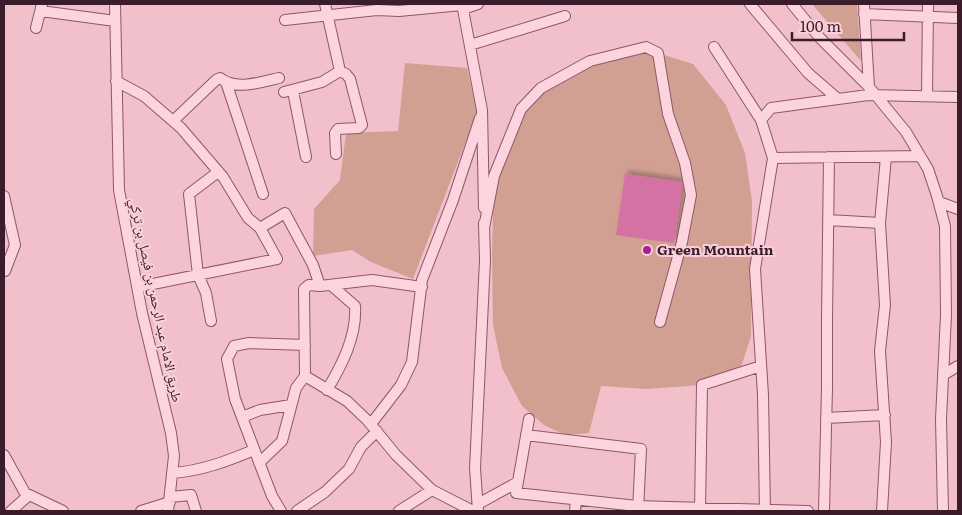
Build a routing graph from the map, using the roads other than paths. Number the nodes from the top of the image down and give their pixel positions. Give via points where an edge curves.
1 (115, 4) edge
2 (325, 4) edge
3 (478, 4) edge
4 (750, 4) edge
5 (792, 4) edge
6 (928, 4) edge
7 (462, 6) edge
8 (42, 7) edge
9 (376, 7) edge
10 (864, 9) edge
11 (327, 16) junction
12 (565, 16) dead end
13 (928, 17) junction
14 (958, 18) edge
15 (285, 20) dead end
16 (115, 21) junction
17 (36, 28) dead end
18 (470, 45) junction
19 (714, 47) dead end
20 (340, 71) junction
21 (279, 78) dead end
22 (116, 81) junction
23 (226, 82) junction
24 (873, 91) junction
25 (927, 96) junction
26 (958, 97) edge
27 (838, 99) junction
28 (482, 110) junction
29 (761, 120) junction
30 (173, 121) junction
31 (336, 154) dead end
32 (920, 156) junction
33 (306, 157) dead end
34 (829, 157) junction
35 (886, 157) junction
36 (773, 158) junction
37 (218, 172) junction
38 (263, 194) dead end
39 (4, 196) edge
40 (939, 202) junction
41 (958, 209) edge
42 (828, 220) junction
43 (880, 223) junction
44 (260, 228) junction
45 (484, 228) junction
46 (5, 271) dead end
47 (198, 275) junction
48 (331, 285) junction
49 (320, 286) junction
50 (138, 287) junction
51 (422, 287) junction
52 (210, 321) dead end
53 (660, 322) dead end
54 (305, 345) junction
55 (761, 366) junction
56 (958, 366) edge
57 (943, 375) junction
58 (305, 376) junction
59 (327, 390) junction
60 (291, 405) junction
61 (885, 415) junction
62 (242, 417) junction
63 (826, 418) junction
64 (529, 419) dead end
65 (374, 428) junction
66 (526, 434) junction
67 (254, 450) junction
68 (4, 455) edge
69 (259, 463) junction
70 (172, 473) junction
71 (518, 482) junction
72 (432, 490) junction
73 (29, 496) junction
74 (576, 500) junction
75 (169, 503) edge
76 (477, 509) edge
77 (638, 509) edge
78 (700, 510) edge
79 (11, 511) edge
80 (63, 511) edge
81 (141, 511) edge
82 (196, 511) edge
83 (281, 511) edge
84 (297, 511) edge
85 (399, 511) edge
86 (575, 511) edge
87 (765, 511) edge
88 (808, 511) edge
89 (824, 511) edge
90 (882, 511) edge
91 (943, 511) edge

1 - 16 street, طريق الامام عبد الرحمن بن فيصل بن تركي
2 - 11 street
3 - 7 street
4 - 27 street via 808,73
5 - 24 street via 820,38
6 - 13 street
7 - 9 street via 399,11
7 - 18 street
8 - 16 street
8 - 17 street
9 - 11 street
10 - 13 street
10 - 24 street
11 - 15 street
11 - 20 street
12 - 18 street
13 - 14 street
13 - 25 street
16 - 22 street, طريق الامام عبد الرحمن بن فيصل بن تركي
18 - 28 street
19 - 29 street
20 - 31 street via 350,79 362,126 338,129 335,133
20 - 33 street via 322,82 288,91
21 - 23 street via 237,85
22 - 30 street via 144,96
22 - 50 street, طريق الامام عبد الرحمن بن فيصل بن تركي via 119,190
23 - 30 street via 220,78 216,80
23 - 38 street
24 - 25 street
24 - 27 street
24 - 32 street via 906,132
25 - 26 street
27 - 29 street via 771,108
28 - 45 street
28 - 51 street
29 - 36 street
30 - 37 street
32 - 35 street
32 - 40 street
34 - 35 street
34 - 36 street
34 - 42 street
35 - 43 street
36 - 55 street via 755,270
37 - 44 street via 248,218
37 - 47 street via 189,194
39 - 46 street via 16,246
40 - 41 street
40 - 57 street via 945,226
42 - 43 street
42 - 63 street
43 - 61 street via 885,305 880,351
44 - 47 street via 276,259
44 - 49 street via 285,213 313,265
45 - 53 street via 494,176 520,109 541,88 590,61 646,47 658,53 668,114 685,163 691,195
45 - 76 street via 475,468
47 - 50 street
47 - 52 street via 206,293
48 - 49 street
48 - 51 street via 372,280
48 - 59 street via 355,306 356,314 347,353
49 - 54 street via 304,288
50 - 70 street, طريق الامام عبد الرحمن بن فيصل بن تركي via 171,433
51 - 65 street via 412,362
54 - 58 street
54 - 62 street via 250,343 234,346 228,359 235,399
55 - 78 street via 702,385
55 - 87 street
56 - 57 street
57 - 91 street
58 - 59 street
58 - 60 street via 296,388
59 - 65 street via 346,401
60 - 62 street via 260,410
60 - 69 street via 282,441
61 - 63 street
61 - 90 street
62 - 67 street
63 - 89 street
64 - 66 street
65 - 72 street
65 - 84 street via 349,469 325,492
66 - 71 street
66 - 77 street via 641,449
67 - 69 street
67 - 70 street via 215,465
68 - 73 street
69 - 83 street
70 - 75 street, طريق الامام عبد الرحمن بن فيصل بن تركي
71 - 74 street via 516,493
71 - 76 street
72 - 76 street
72 - 85 street
73 - 79 street
73 - 80 street
74 - 77 street
74 - 86 street
75 - 81 street
75 - 82 street via 191,495
77 - 78 street
78 - 87 street
87 - 88 street

